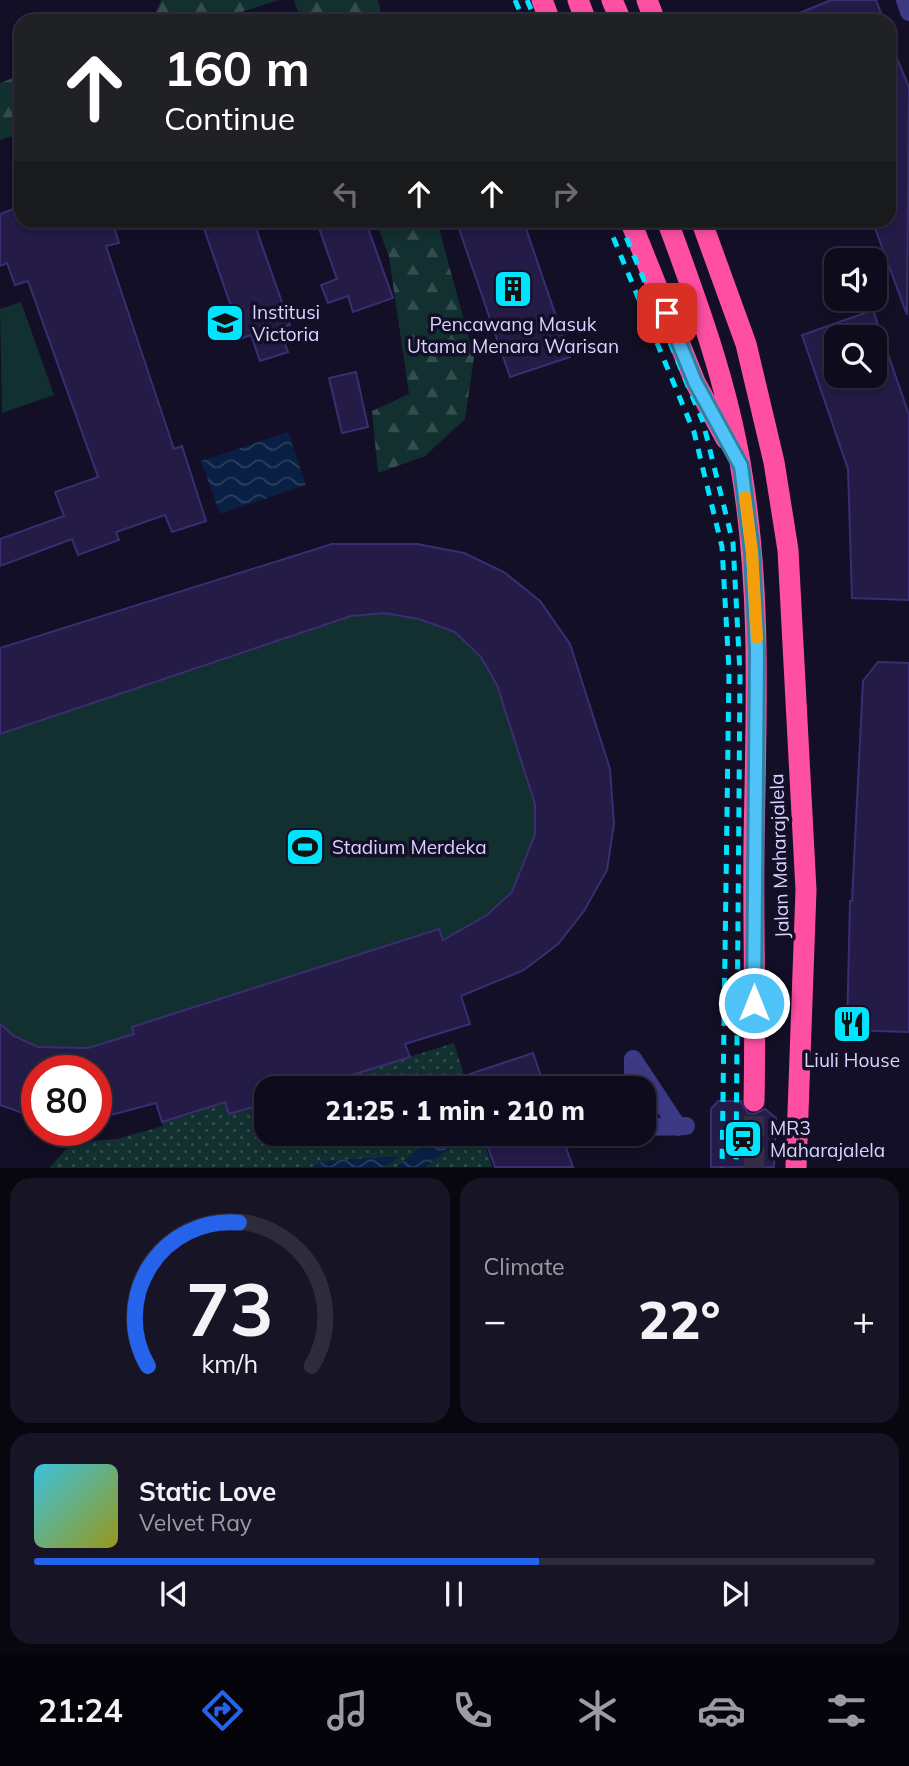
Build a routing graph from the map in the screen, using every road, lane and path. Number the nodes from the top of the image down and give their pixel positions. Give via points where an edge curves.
1 (905, 0) edge
2 (909, 12) edge
3 (633, 228) edge
4 (670, 228) edge
5 (704, 228) edge
6 (718, 228) edge
7 (717, 262) junction
8 (741, 466) junction
9 (633, 1076) edge
10 (645, 1076) edge
11 (656, 1091) edge
12 (754, 1101) tunnel mouth
13 (656, 1127) edge
14 (796, 1167) edge

1 - 2 street
3 - 8 highway via 695,382
4 - 8 highway, Jalan Maharajalela via 702,317
5 - 7 highway, Jalan Maharajalela
6 - 7 highway
7 - 14 highway, Jalan Maharajalela via 746,344 789,550 806,890
8 - 12 highway, Jalan Maharajalela via 752,552 757,650
9 - 10 street via 633,1059
11 - 13 street via 682,1127

